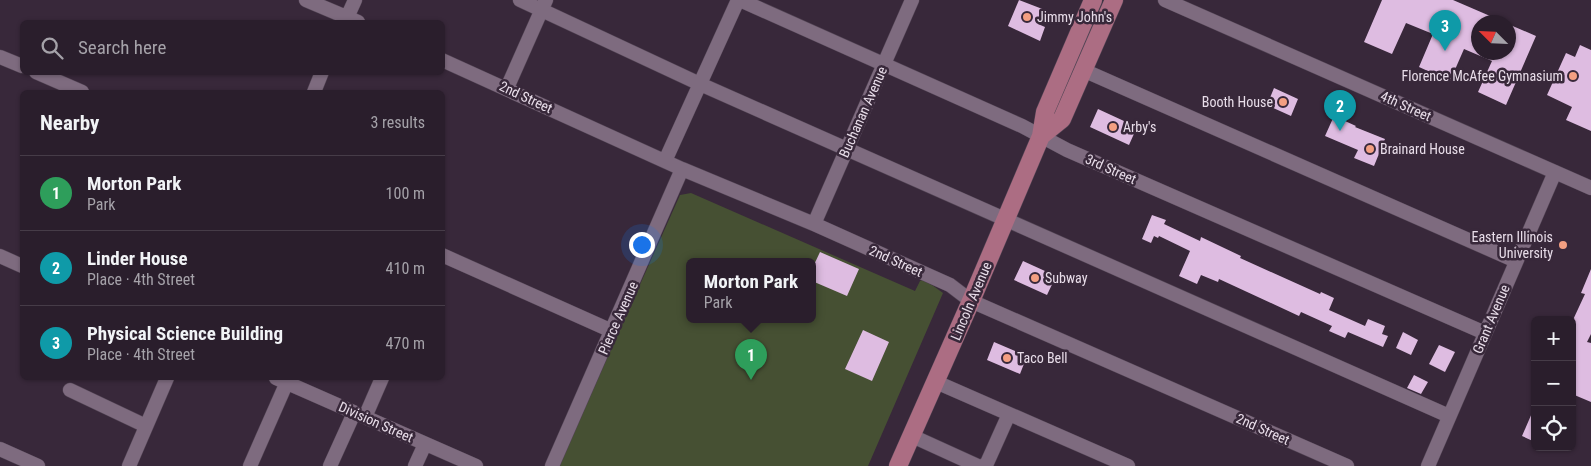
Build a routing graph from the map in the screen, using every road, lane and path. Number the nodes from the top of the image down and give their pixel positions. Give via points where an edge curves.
1 (306, 0) edge
2 (355, 0) edge
3 (520, 0) edge
4 (739, 0) edge
5 (912, 0) edge
6 (1092, 0) edge
7 (1114, 0) edge
8 (1166, 0) edge
9 (544, 5) edge
10 (348, 20) edge
11 (350, 20) edge
12 (0, 56) edge
13 (445, 61) edge
14 (884, 64) junction
15 (20, 65) edge
16 (1083, 70) junction
17 (43, 75) edge
18 (321, 75) edge
19 (700, 84) junction
20 (507, 88) junction
21 (77, 90) edge
22 (315, 90) edge
23 (1041, 136) junction
24 (847, 148) junction
25 (665, 161) junction
26 (682, 169) junction
27 (1555, 172) junction
28 (1591, 188) edge
29 (1006, 220) junction
30 (814, 224) junction
31 (0, 256) edge
32 (445, 256) edge
33 (1516, 261) junction
34 (20, 265) edge
35 (971, 301) junction
36 (612, 331) junction
37 (1484, 333) junction
38 (166, 380) edge
39 (282, 380) edge
40 (381, 380) edge
41 (936, 382) junction
42 (70, 390) dead end
43 (359, 415) junction
44 (1449, 416) junction
45 (1007, 417) junction
46 (146, 426) junction
47 (912, 436) junction
48 (425, 444) junction
49 (0, 449) edge
50 (903, 464) edge
51 (38, 466) edge
52 (129, 466) edge
53 (250, 466) edge
54 (330, 466) edge
55 (415, 466) edge
56 (476, 466) edge
57 (552, 466) edge
58 (978, 466) edge
59 (983, 466) edge
60 (1128, 466) edge
61 (1347, 466) edge
62 (1428, 466) edge

1 - 10 street
2 - 11 street
3 - 9 street
4 - 14 street, 3rd Street
4 - 19 street
5 - 14 street, Buchanan Avenue
6 - 23 main road, Lincoln Avenue via 1045,112
7 - 16 main road, Lincoln Avenue
8 - 27 street, 4th Street
9 - 19 street
9 - 20 street
12 - 15 street
13 - 20 street, 2nd Street
14 - 23 street, 3rd Street
14 - 24 street, Buchanan Avenue
16 - 23 main road, Lincoln Avenue via 1062,119
16 - 33 street
17 - 21 street
18 - 22 street
19 - 24 street
19 - 25 street
20 - 25 street, 2nd Street
23 - 29 main road, Lincoln Avenue
23 - 37 street, 3rd Street
24 - 29 street
24 - 30 street, Buchanan Avenue
25 - 26 street, 2nd Street
26 - 30 street, 2nd Street
26 - 36 street, Pierce Avenue
27 - 28 street, 4th Street
27 - 33 street, Grant Avenue
29 - 35 main road, Lincoln Avenue
29 - 44 street
30 - 35 street, 2nd Street via 950,285
31 - 34 street
32 - 36 street
33 - 37 street, Grant Avenue
35 - 41 main road, Lincoln Avenue
35 - 61 street, 2nd Street
36 - 57 street, Pierce Avenue
37 - 44 street, Grant Avenue
38 - 46 street
39 - 43 street, Division Street
39 - 53 street
40 - 43 street
41 - 45 street
41 - 47 main road, Lincoln Avenue
42 - 46 street
43 - 48 street, Division Street
43 - 54 street
44 - 62 street, Grant Avenue
45 - 59 street
45 - 60 street
46 - 52 street
47 - 50 main road, Lincoln Avenue
47 - 58 street
48 - 55 street
48 - 56 street, Division Street
49 - 51 street

